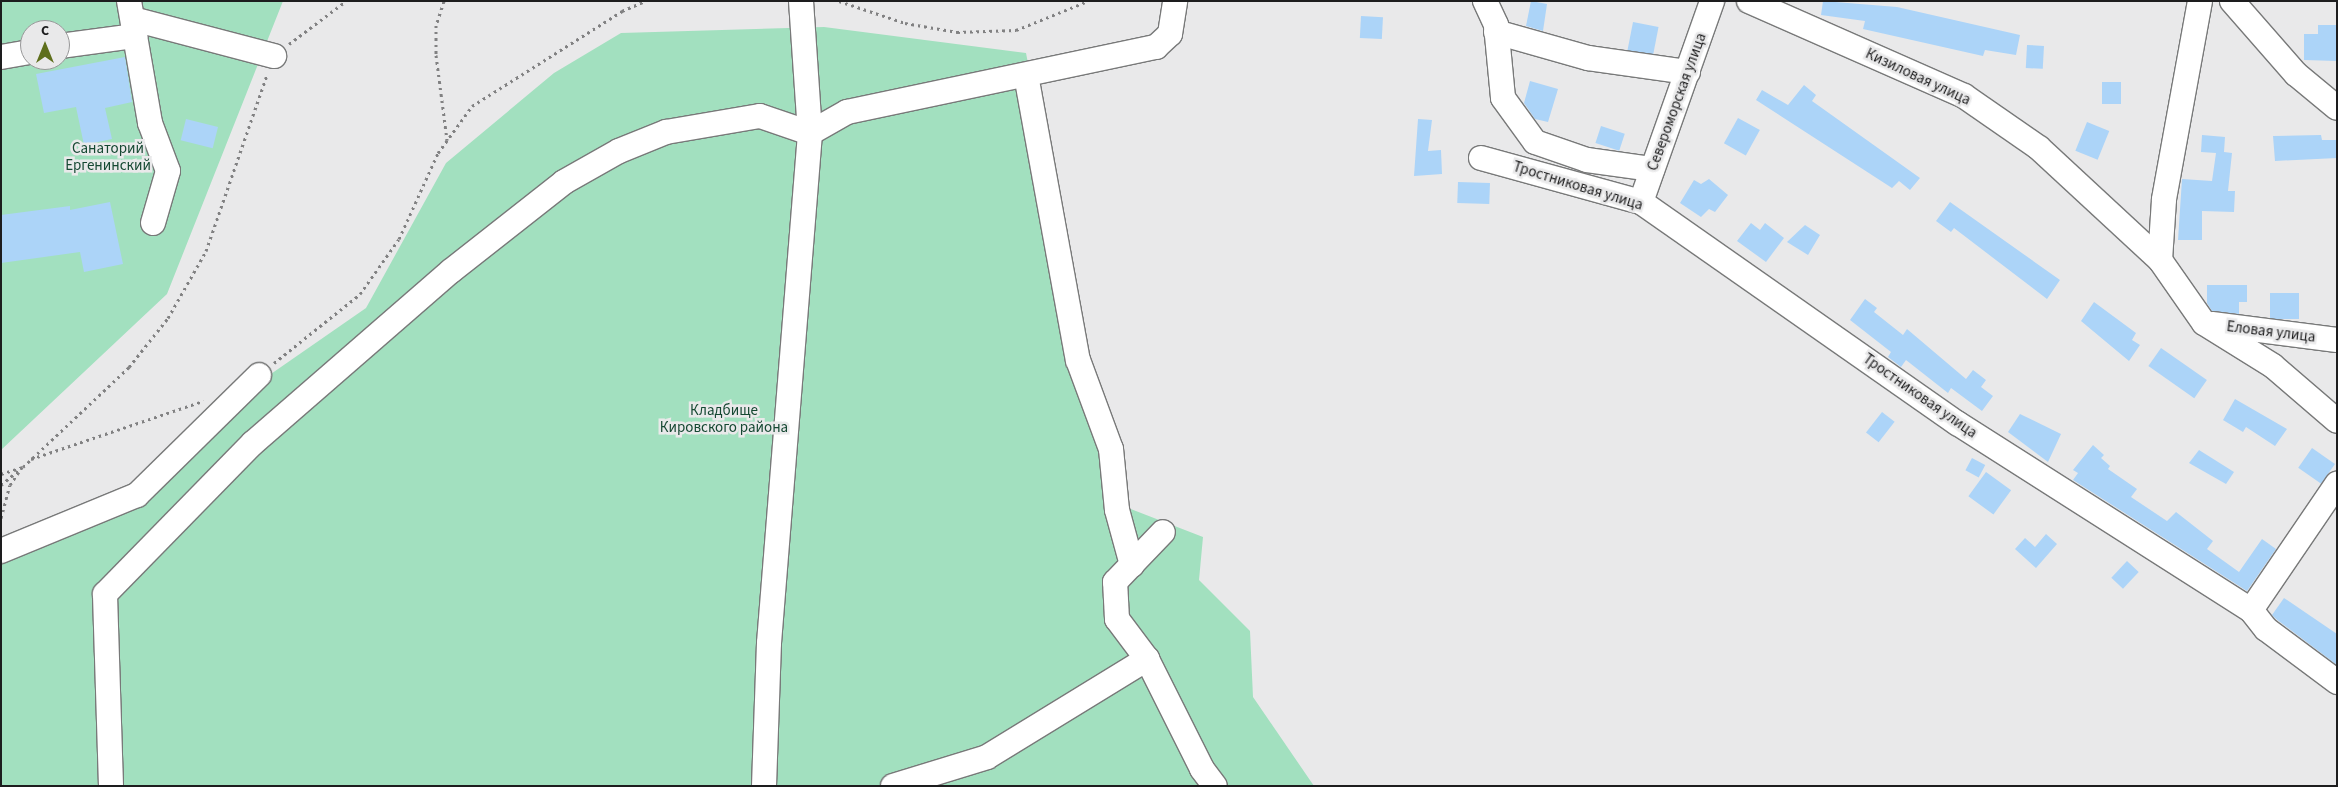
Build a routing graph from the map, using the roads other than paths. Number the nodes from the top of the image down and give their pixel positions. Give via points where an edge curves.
1 (802, 1) edge
2 (1175, 1) edge
3 (1486, 1) edge
4 (1712, 1) edge
5 (1749, 1) edge
6 (2200, 1) edge
7 (2232, 1) edge
8 (132, 19) edge
9 (1496, 32) junction
10 (70, 42) edge
11 (20, 54) edge
12 (274, 56) road end
13 (1, 57) edge
14 (1034, 72) junction
15 (1688, 72) junction
16 (2337, 108) edge
17 (810, 133) junction
18 (1481, 158) dead end
19 (1652, 169) junction
20 (1641, 202) junction
21 (153, 223) dead end
22 (2160, 260) junction
23 (2204, 323) junction
24 (2337, 340) edge
25 (259, 375) road end
26 (2337, 421) edge
27 (2337, 484) edge
28 (1163, 532) dead end
29 (1, 551) edge
30 (1132, 564) junction
31 (2251, 610) junction
32 (1147, 659) junction
33 (2337, 682) edge
34 (111, 786) edge
35 (764, 786) edge
36 (893, 786) edge
37 (1216, 786) edge

1 - 17 street
2 - 14 street via 1170,34 1156,47
3 - 9 street
4 - 15 street, Североморская улица
5 - 22 street, Кизиловая улица via 1964,96 2039,148
6 - 22 street via 2164,200
7 - 16 street via 2296,74
8 - 10 street
8 - 12 street
8 - 21 street via 150,123 168,171
9 - 15 street via 1588,58
9 - 19 street via 1502,98 1535,142 1588,160
11 - 13 street
14 - 17 street via 846,112
14 - 30 street via 1078,360 1111,449 1117,510
15 - 19 street, Североморская улица
17 - 34 street via 760,116 666,132 619,151 564,182 450,270 253,443 105,594
17 - 35 street via 769,643
18 - 20 street, Тростниковая улица
19 - 20 street, Североморская улица
20 - 31 street, Тростниковая улица via 1956,423
22 - 23 street, Кизиловая улица
23 - 24 street, Еловая улица
23 - 26 street, Кизиловая улица via 2273,366
25 - 29 street via 137,495
27 - 31 street
28 - 30 street
30 - 32 street via 1115,582 1117,619
31 - 33 street, Тростниковая улица via 2266,628
32 - 36 street via 987,757
32 - 37 street via 1202,769

